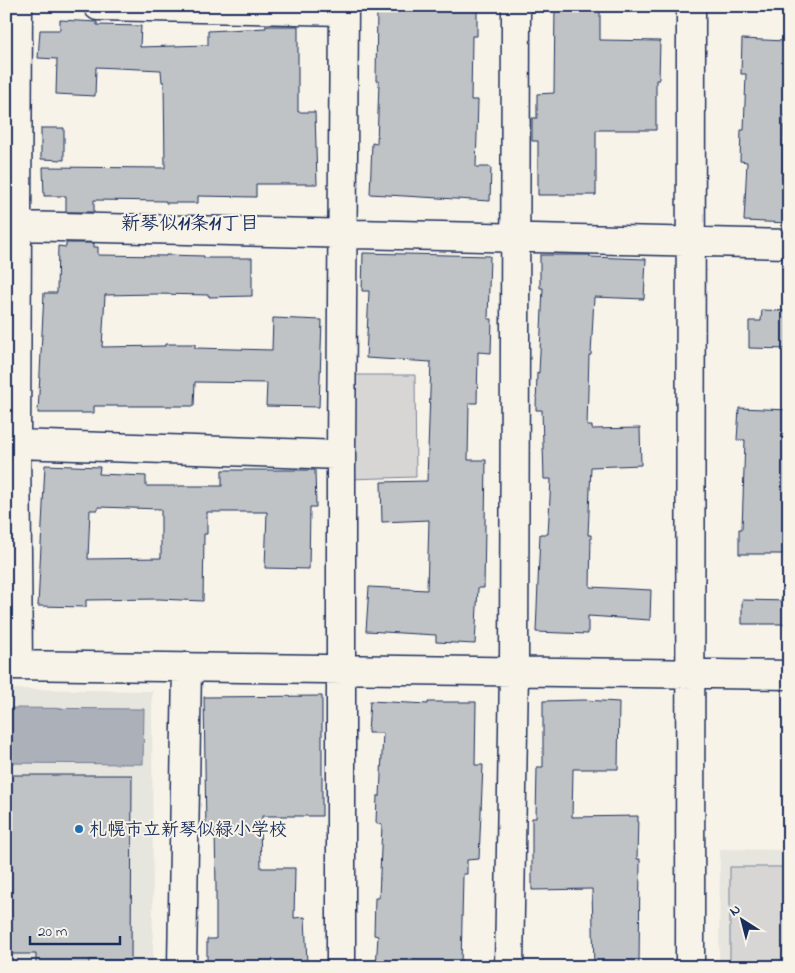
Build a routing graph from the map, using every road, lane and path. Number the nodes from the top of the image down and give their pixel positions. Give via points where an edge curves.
1 (18, 6) edge
2 (98, 6) edge
3 (516, 6) edge
4 (691, 6) edge
5 (344, 9) edge
6 (13, 223) edge
7 (343, 232) junction
8 (516, 236) junction
9 (690, 241) junction
10 (789, 244) edge
11 (13, 442) edge
12 (341, 455) junction
13 (12, 665) edge
14 (187, 667) junction
15 (341, 669) junction
16 (514, 671) junction
17 (690, 674) junction
18 (789, 674) edge
19 (182, 967) edge
20 (341, 967) edge
21 (509, 967) edge
22 (690, 967) edge

1 - 6 street
2 - 5 street
3 - 8 street
4 - 9 street
5 - 7 street
6 - 7 street
6 - 11 street
7 - 8 street
7 - 12 street
8 - 9 street
8 - 16 street
9 - 10 street
9 - 17 street
11 - 12 street
11 - 13 street
12 - 15 street
13 - 14 street
14 - 15 street
14 - 19 street
15 - 16 street
15 - 20 street
16 - 17 street
16 - 21 street
17 - 18 street
17 - 22 street

